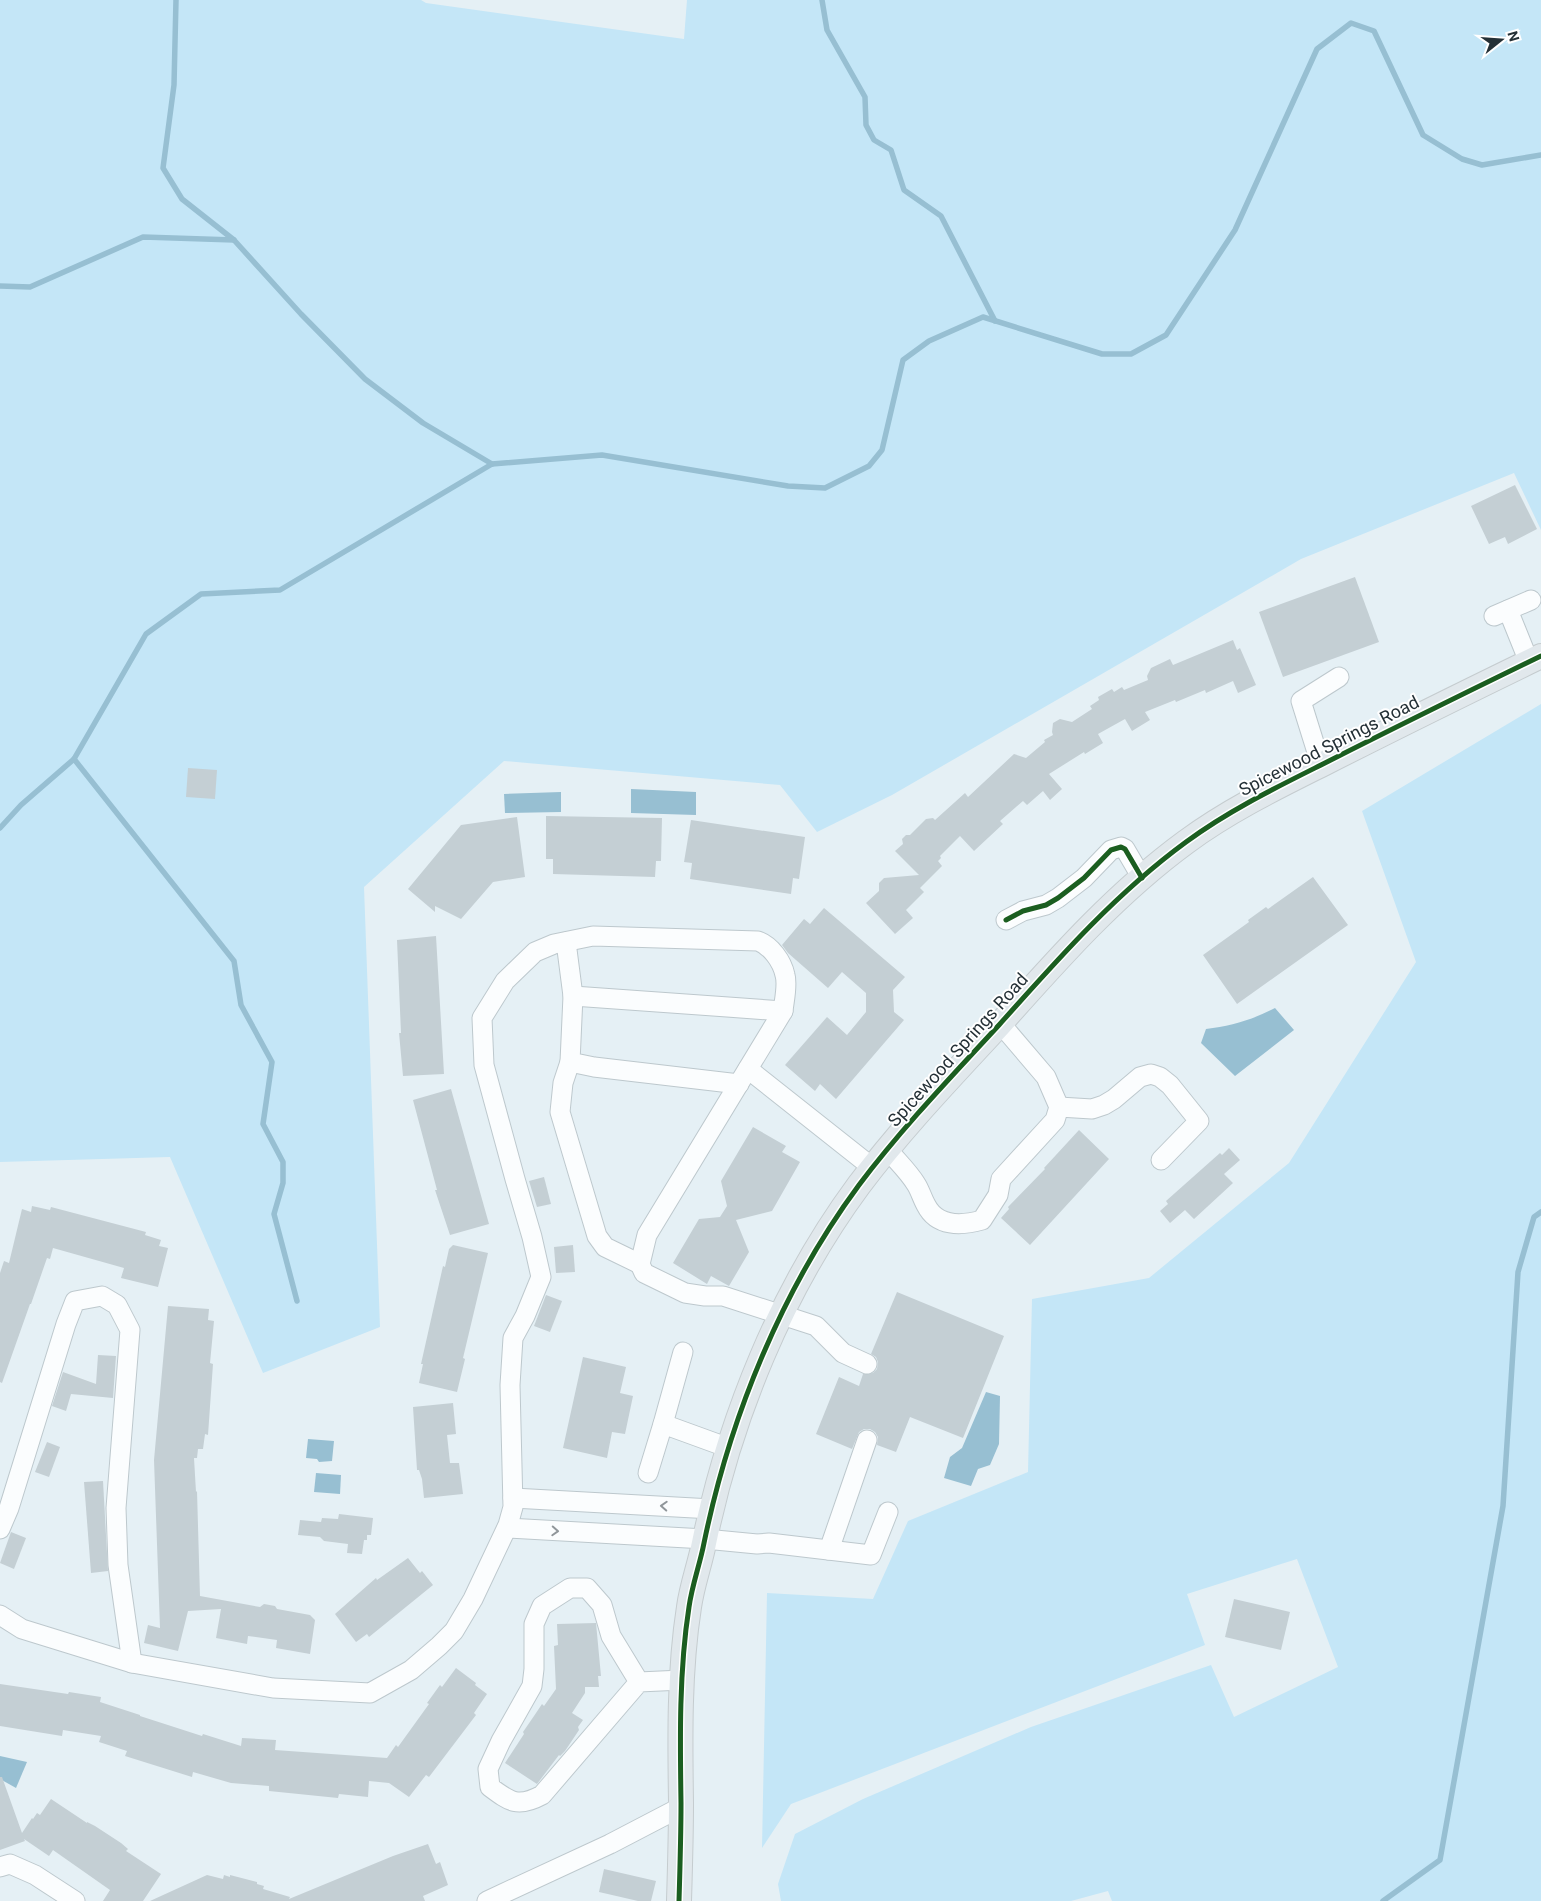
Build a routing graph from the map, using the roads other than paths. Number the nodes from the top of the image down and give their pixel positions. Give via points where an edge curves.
1 (1532, 600) dead end
2 (1535, 659) edge
3 (1339, 677) dead end
4 (1321, 765) junction
5 (1142, 878) junction
6 (1006, 920) dead end
7 (566, 942) junction
8 (573, 996) junction
9 (783, 1011) junction
10 (1000, 1023) junction
11 (570, 1062) junction
12 (744, 1076) junction
13 (1059, 1107) junction
14 (888, 1150) junction
15 (1161, 1160) dead end
16 (873, 1168) junction
17 (640, 1264) junction
18 (781, 1314) junction
19 (683, 1352) dead end
20 (867, 1364) dead end
21 (663, 1424) junction
22 (867, 1440) dead end
23 (729, 1448) junction
24 (648, 1473) dead end
25 (513, 1498) junction
26 (712, 1509) junction
27 (888, 1512) dead end
28 (507, 1528) junction
29 (0, 1529) edge
30 (705, 1539) junction
31 (829, 1550) junction
32 (0, 1615) edge
33 (132, 1663) junction
34 (682, 1680) junction
35 (639, 1682) junction
36 (681, 1807) junction
37 (0, 1867) edge
38 (75, 1901) edge
39 (488, 1901) edge
40 (679, 1901) edge

1 - 2 street via 1501,613
2 - 4 main road, Spicewood Springs Road
3 - 4 street via 1301,701
4 - 5 main road, Spicewood Springs Road via 1237,809 1187,842
5 - 6 street via 1125,849 1111,850 1084,878 1058,898
5 - 10 main road, Spicewood Springs Road via 1099,916
7 - 8 street
7 - 9 street via 593,936 758,941 773,952 785,975
7 - 25 street via 535,952 505,981 482,1018 484,1065 541,1277 526,1316 513,1338 510,1385
8 - 9 street
8 - 11 street
9 - 12 street
10 - 13 street via 1046,1076
10 - 14 main road, Spicewood Springs Road
11 - 12 street via 594,1067
11 - 17 street via 563,1084 560,1112 597,1236 606,1248
12 - 16 street
12 - 17 street via 648,1235
13 - 14 street via 1055,1120 1001,1179 998,1194 982,1220 953,1224 936,1218 927,1208 916,1184
13 - 15 street via 1092,1109 1114,1099 1140,1077 1151,1074 1160,1077 1199,1121
14 - 16 main road, Spicewood Springs Road
16 - 18 main road, Spicewood Springs Road via 817,1249
17 - 18 street via 644,1273 684,1293 723,1296
18 - 20 street via 816,1326 843,1353
18 - 23 main road, Spicewood Springs Road
19 - 21 street
21 - 23 street
21 - 24 street
22 - 31 street
23 - 26 main road, Spicewood Springs Road
26 -> 25 street
25 - 28 street
26 - 30 main road, Spicewood Springs Road
27 - 31 street via 871,1555
28 -> 30 street
28 - 33 street via 454,1631 411,1670 370,1693 273,1688
29 - 33 street via 75,1300 102,1296 117,1305 130,1330 116,1508 118,1565
30 - 31 street
30 - 34 main road, Spicewood Springs Road via 689,1606
32 - 33 street via 22,1629
34 - 35 street
34 - 36 main road, Spicewood Springs Road
35 - 35 street via 542,1795 528,1803 508,1800 490,1787 488,1769 532,1686 534,1624 542,1606 570,1588 587,1588 602,1605 611,1636
36 - 39 street
36 - 40 main road, Spicewood Springs Road
37 - 38 street via 10,1864 35,1875

